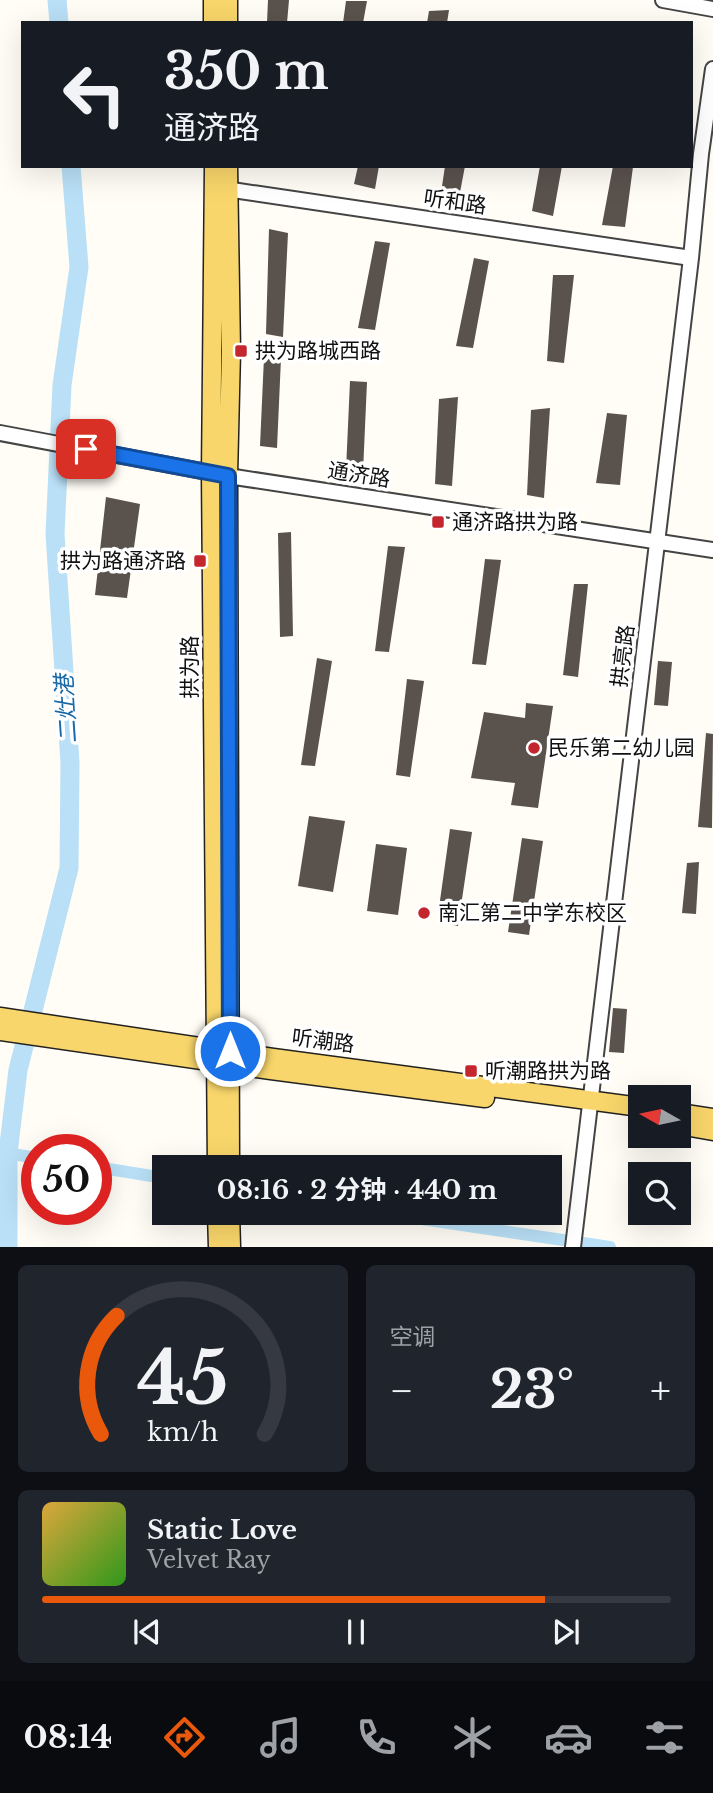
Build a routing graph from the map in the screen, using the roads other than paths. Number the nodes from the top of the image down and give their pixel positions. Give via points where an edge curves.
1 (213, 0) edge
2 (228, 0) edge
3 (663, 0) edge
4 (713, 9) edge
5 (213, 21) edge
6 (228, 21) edge
7 (713, 69) edge
8 (215, 168) edge
9 (227, 168) edge
10 (221, 188) junction
11 (691, 258) junction
12 (0, 433) edge
13 (219, 474) junction
14 (657, 543) junction
15 (713, 550) edge
16 (0, 1017) edge
17 (0, 1031) edge
18 (58, 1032) junction
19 (223, 1057) junction
20 (589, 1105) junction
21 (628, 1107) edge
22 (691, 1115) edge
23 (628, 1116) edge
24 (713, 1118) edge
25 (691, 1127) edge
26 (713, 1131) edge
27 (224, 1155) edge
28 (223, 1225) edge
29 (228, 1225) edge
30 (218, 1247) edge
31 (231, 1247) edge
32 (573, 1247) edge

1 - 5 main road
2 - 6 main road
3 - 4 street
7 - 11 street, 拱亮路
8 - 10 main road, 拱为路
9 - 10 main road, 拱为路
10 - 11 street, 听和路
10 - 13 main road, 拱为路 via 230,351
11 - 14 street, 拱亮路
12 - 13 street, 通济路
13 - 14 street, 通济路
13 - 19 main road, 拱为路
14 - 15 street, 通济路
14 - 20 street, 拱亮路
16 - 18 main road, 听潮路
17 - 18 main road, 听潮路
18 - 19 main road, 听潮路
19 - 20 main road, 听潮路
19 - 27 main road, 拱为路
20 - 21 main road, 听潮路
20 - 23 main road, 听潮路
20 - 32 street, 拱亮路
22 - 24 main road
25 - 26 main road
28 - 30 main road
29 - 31 main road

